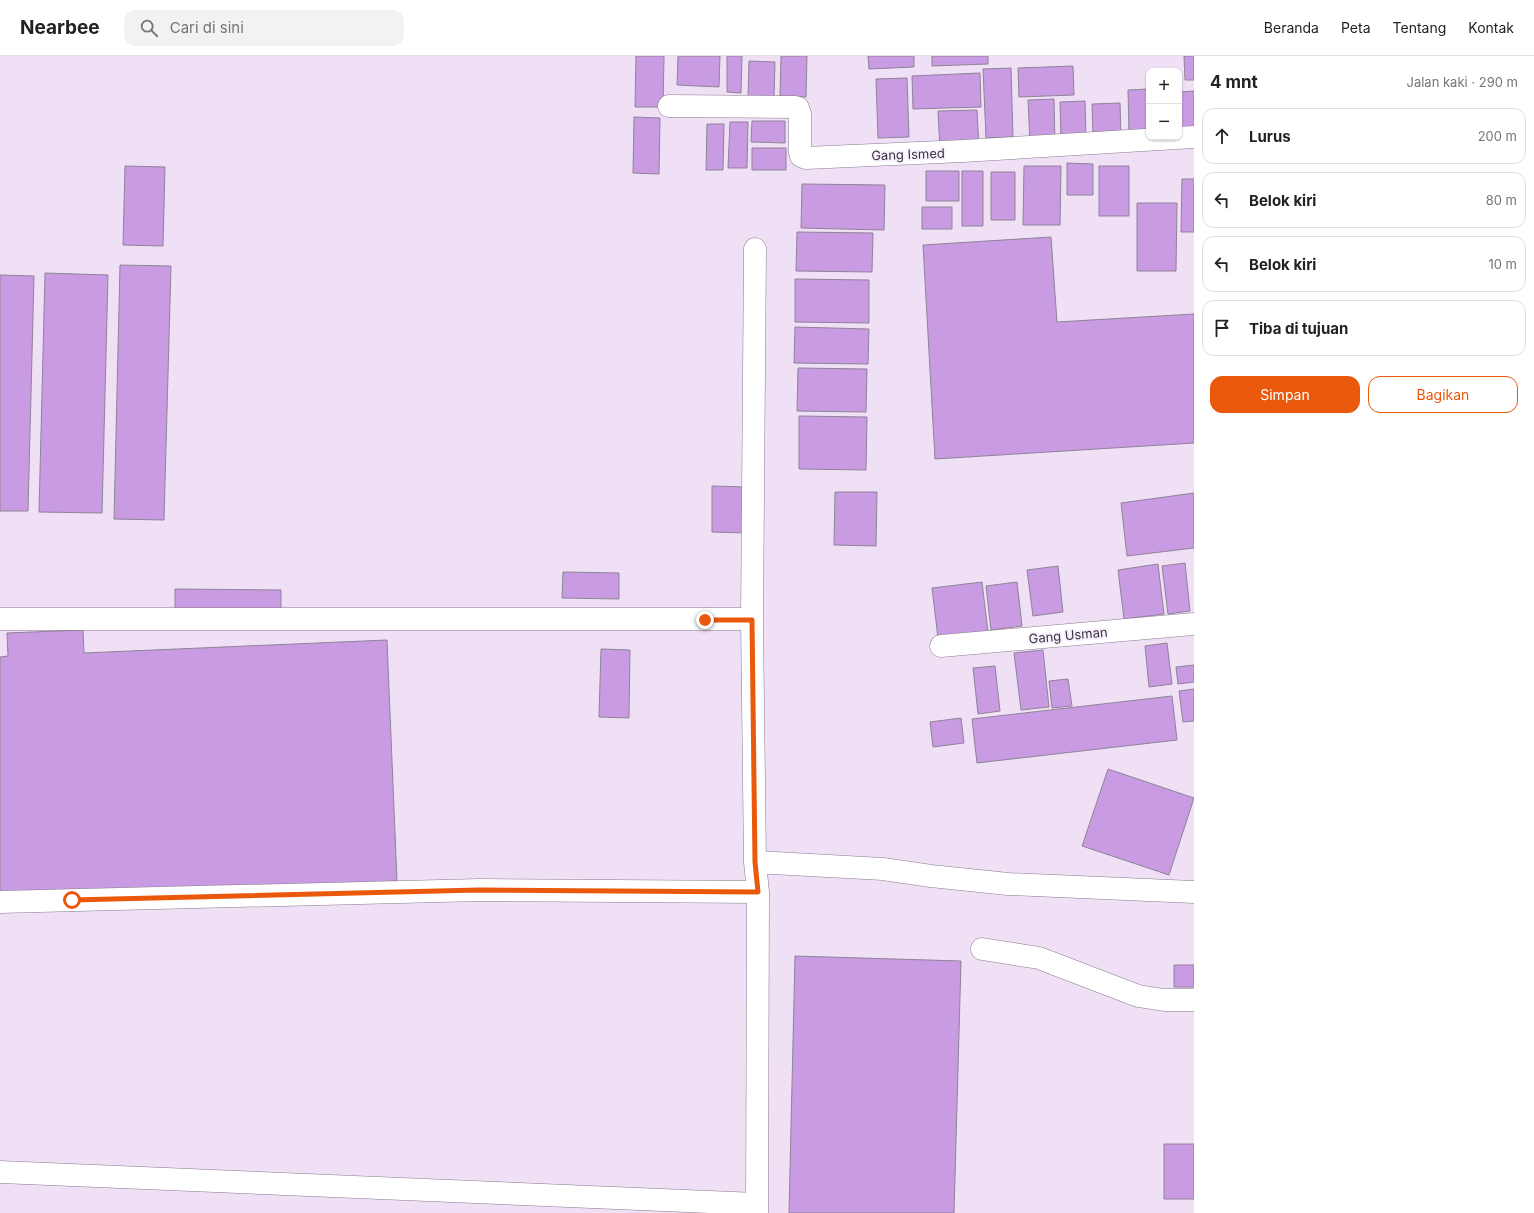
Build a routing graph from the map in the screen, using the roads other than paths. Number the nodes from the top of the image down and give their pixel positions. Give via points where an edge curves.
1 (669, 106) dead end
2 (1194, 137) edge
3 (755, 249) dead end
4 (0, 619) edge
5 (752, 620) junction
6 (1194, 624) edge
7 (941, 646) dead end
8 (755, 862) junction
9 (758, 892) junction
10 (1194, 892) edge
11 (0, 902) edge
12 (982, 949) dead end
13 (1194, 1000) edge
14 (0, 1172) edge
15 (757, 1208) edge

1 - 2 street, Gang Ismed via 796,107 800,114 800,153 806,158 963,152
3 - 5 street
4 - 5 street
5 - 8 street
6 - 7 street, Gang Usman
8 - 9 street
8 - 10 street via 883,869 1008,884
9 - 11 street via 479,890
9 - 15 street
12 - 13 street via 1039,958 1138,996 1164,1000
14 - 15 street

